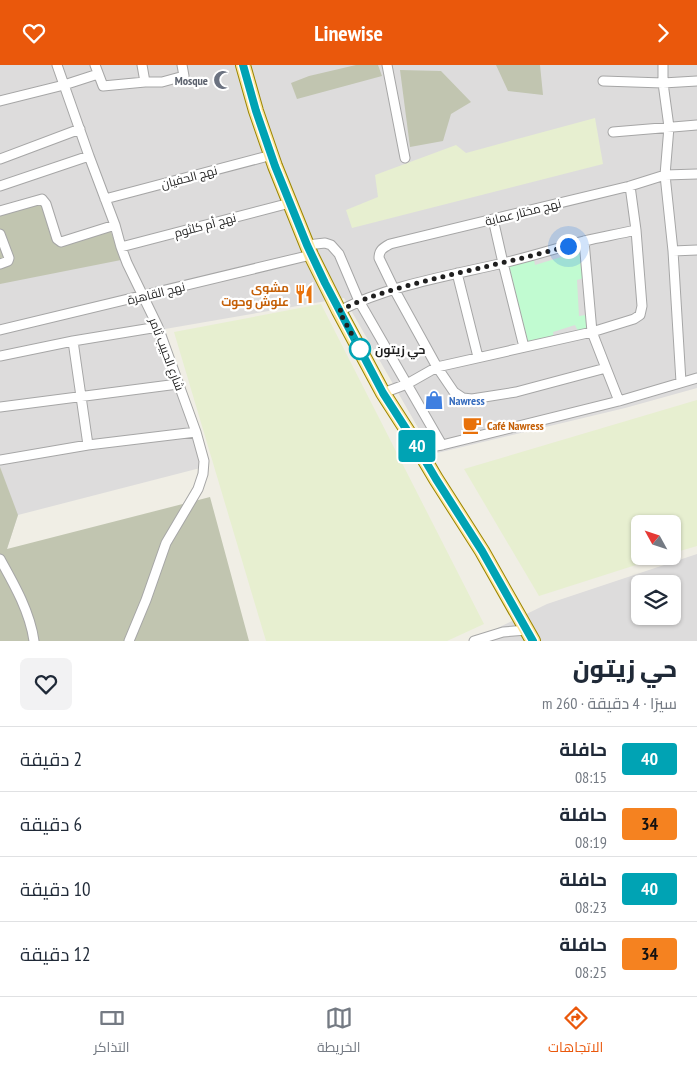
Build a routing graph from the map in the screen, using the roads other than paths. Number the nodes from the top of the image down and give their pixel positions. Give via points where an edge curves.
1 (57, 65) edge
2 (142, 65) edge
3 (182, 65) edge
4 (243, 65) edge
5 (387, 65) edge
6 (662, 65) edge
7 (96, 70) edge
8 (603, 81) dead end
9 (697, 81) edge
10 (145, 82) junction
11 (663, 83) junction
12 (64, 85) junction
13 (0, 101) edge
14 (697, 125) edge
15 (669, 127) junction
16 (80, 129) junction
17 (613, 132) dead end
18 (89, 155) junction
19 (272, 155) junction
20 (406, 158) dead end
21 (0, 159) edge
22 (697, 174) edge
23 (665, 175) junction
24 (0, 186) edge
25 (630, 186) junction
26 (105, 199) junction
27 (290, 203) junction
28 (0, 211) edge
29 (494, 219) junction
30 (115, 225) junction
31 (636, 230) junction
32 (0, 234) edge
33 (584, 241) junction
34 (121, 247) junction
35 (309, 250) junction
36 (697, 250) edge
37 (672, 251) junction
38 (503, 263) junction
39 (0, 264) edge
40 (457, 273) junction
41 (394, 289) junction
42 (143, 296) junction
43 (359, 301) junction
44 (339, 311) junction
45 (158, 327) junction
46 (0, 331) edge
47 (592, 332) junction
48 (73, 341) junction
49 (524, 347) junction
50 (0, 356) edge
51 (478, 357) junction
52 (438, 367) junction
53 (606, 368) junction
54 (697, 378) edge
55 (681, 382) junction
56 (178, 384) junction
57 (407, 384) junction
58 (383, 393) junction
59 (82, 397) junction
60 (619, 401) junction
61 (0, 407) edge
62 (196, 432) junction
63 (88, 445) junction
64 (442, 445) junction
65 (419, 449) junction
66 (0, 460) edge
67 (0, 559) edge
68 (530, 635) edge
69 (34, 641) edge
70 (129, 641) edge
71 (474, 641) edge

1 - 12 street, شارع الحبيب ثامر
2 - 10 street
3 - 10 street via 184,76 162,82
4 - 19 main road
5 - 20 street
6 - 11 street
7 - 10 street via 103,86
7 - 12 street
8 - 11 street
9 - 11 street
11 - 15 street
12 - 13 street
12 - 16 street, شارع الحبيب ثامر
14 - 15 street
15 - 17 street
15 - 23 street
16 - 18 street, شارع الحبيب ثامر
16 - 21 street
18 - 24 street
18 - 26 street, شارع الحبيب ثامر
19 - 26 street, نهج الحفيان
19 - 27 main road
22 - 23 street, نهج مختار عماية
23 - 25 street, نهج مختار عماية
23 - 37 street
25 - 29 street, نهج مختار عماية
25 - 31 street
26 - 30 street, شارع الحبيب ثامر
27 - 34 street, نهج أم كلثوم
27 - 35 main road
28 - 30 street via 42,199 61,242
29 - 38 street
29 - 41 street, نهج مختار عماية via 390,244 382,249 379,258
30 - 34 street, شارع الحبيب ثامر
31 - 33 street
31 - 47 street via 640,315
32 - 39 street via 9,258
33 - 38 street
33 - 47 street
34 - 42 street, شارع الحبيب ثامر
35 - 42 street, نهج القاهرة
35 - 43 street, نهج القاهرة via 325,243 335,248
35 - 44 main road
36 - 37 street
37 - 55 street
38 - 40 street
38 - 49 street
40 - 41 street
40 - 51 street
41 - 43 street
41 - 52 street
42 - 45 street, شارع الحبيب ثامر
42 - 46 street, نهج القاهرة
43 - 44 street
43 - 57 street, نهج القاهرة
44 - 58 main road
45 - 48 street
45 - 56 street, شارع الحبيب ثامر
47 - 49 street
47 - 53 street
48 - 50 street
48 - 59 street
49 - 51 street
51 - 52 street
52 - 53 street via 454,392 472,399 516,393
52 - 57 street
53 - 60 street
54 - 55 street
55 - 60 street
56 - 59 street
56 - 62 street, شارع الحبيب ثامر
57 - 58 street
57 - 64 street, نهج القاهرة
58 - 65 main road
59 - 61 street
59 - 63 street
60 - 64 street
62 - 63 street
62 - 70 street, شارع الحبيب ثامر via 204,461 203,474 198,489 166,543
63 - 66 street
64 - 65 street
65 - 68 main road
67 - 69 street via 27,616
68 - 71 street via 503,632

